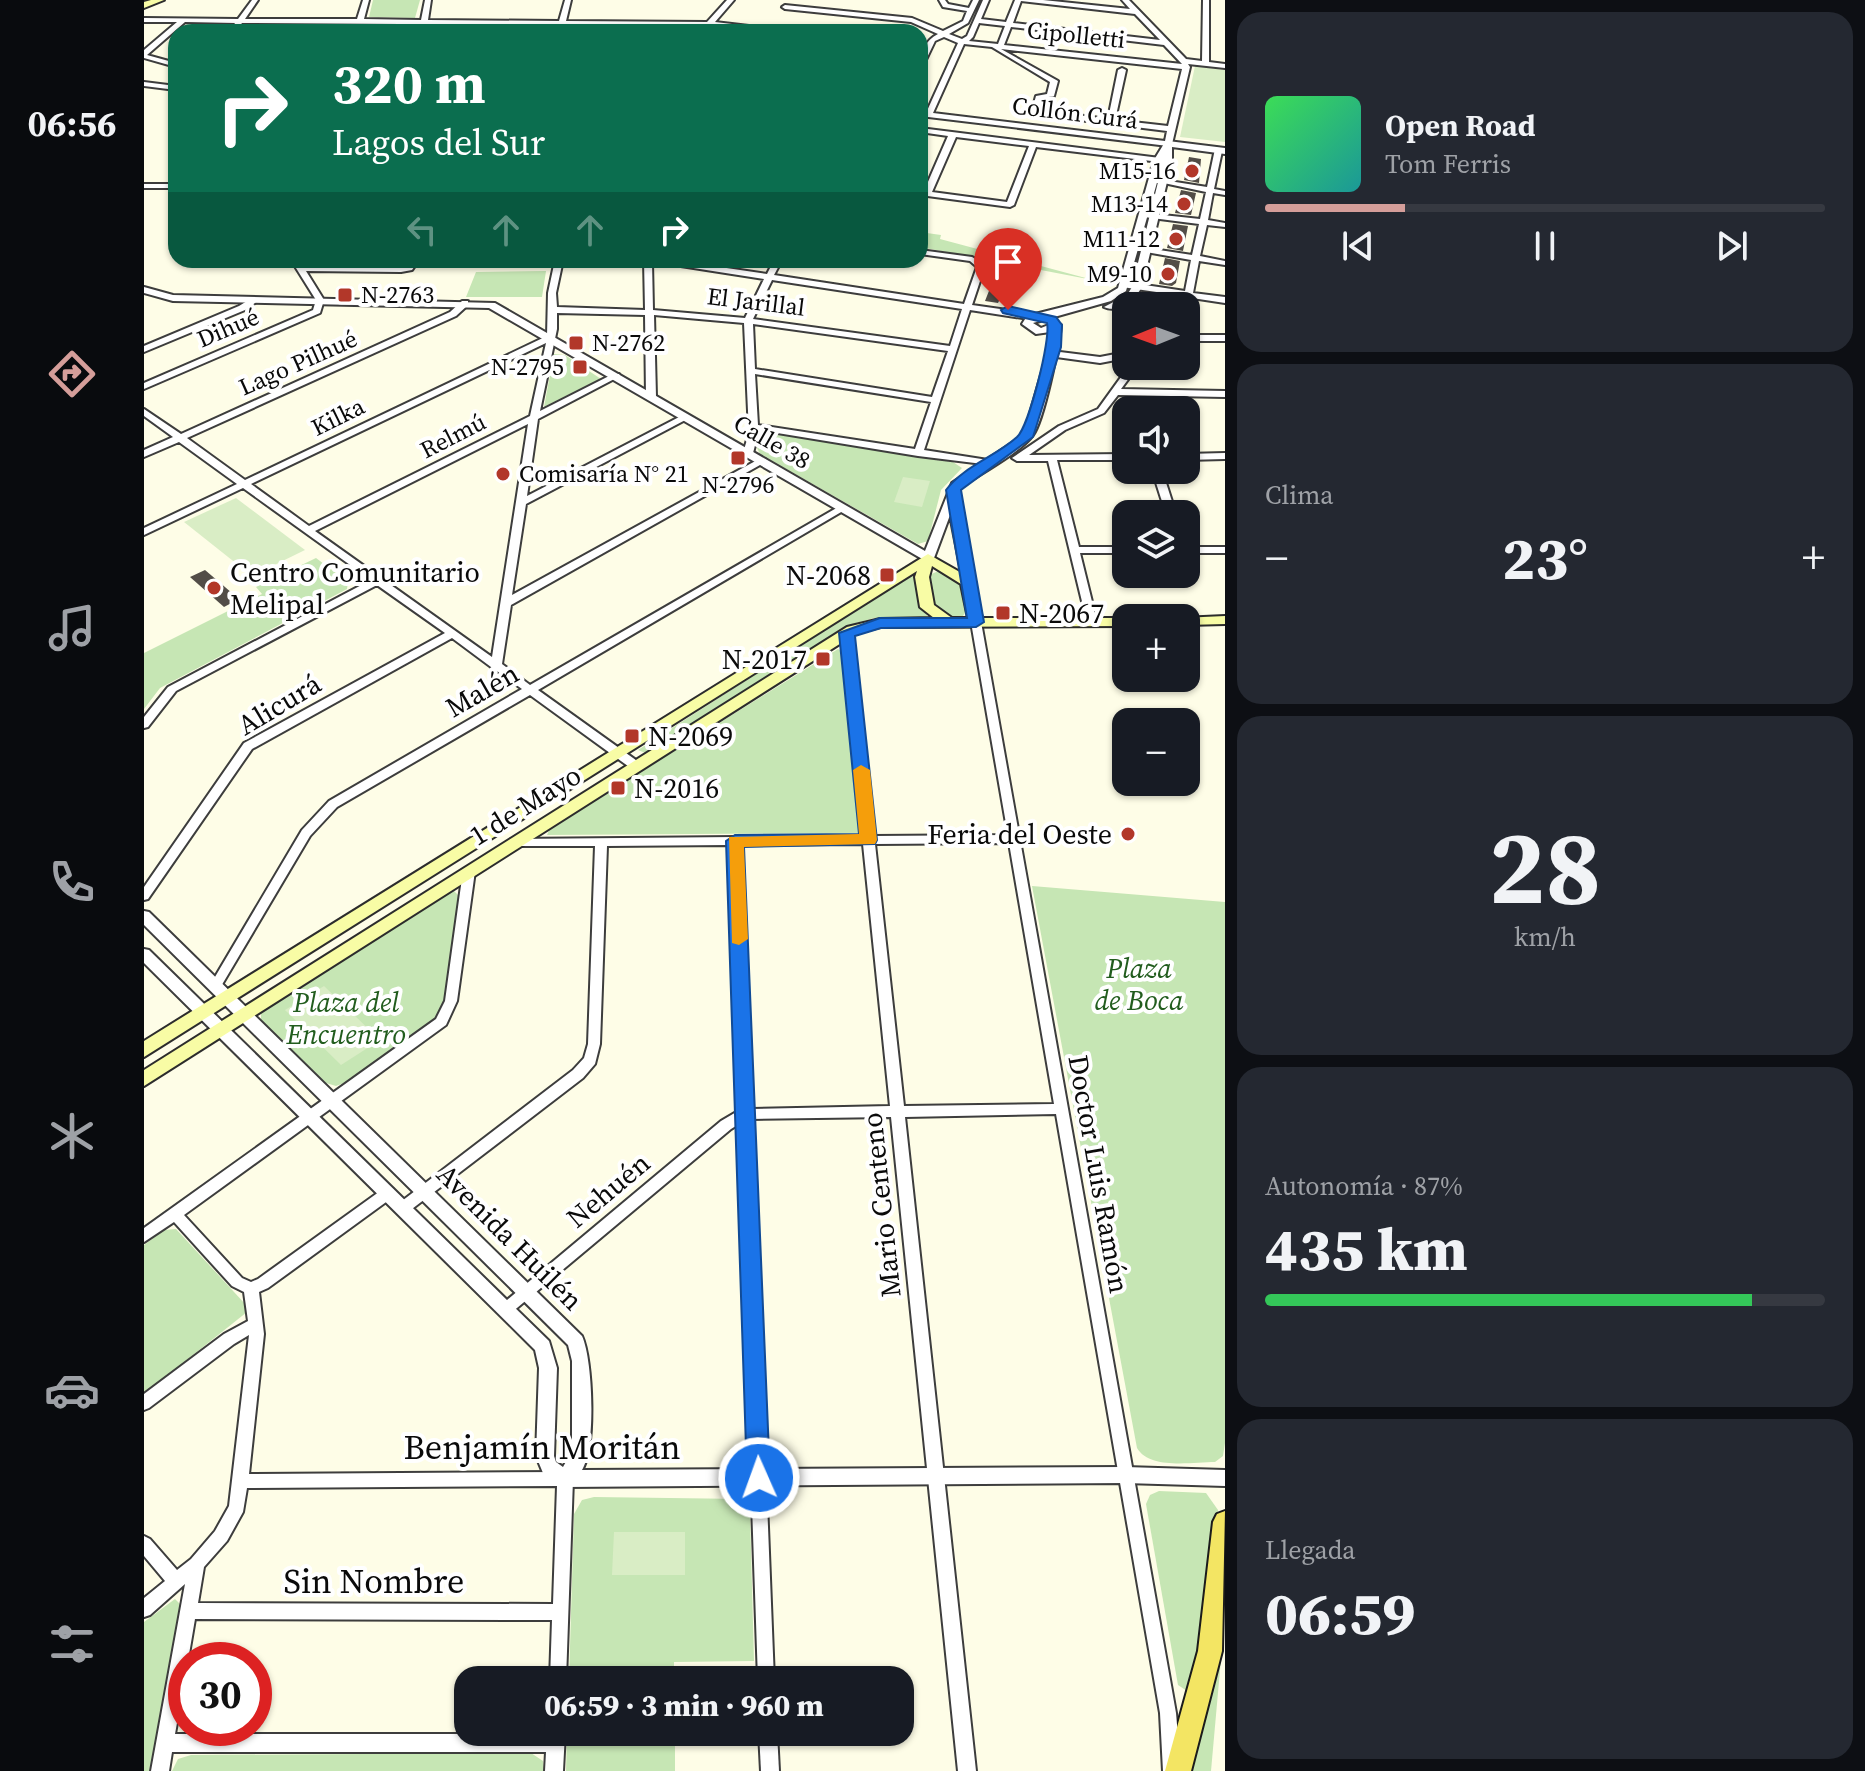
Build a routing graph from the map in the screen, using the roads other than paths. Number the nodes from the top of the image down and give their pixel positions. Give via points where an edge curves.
1 (160, 0) edge
2 (255, 0) edge
3 (366, 0) edge
4 (428, 0) edge
5 (568, 0) edge
6 (731, 0) edge
7 (819, 0) edge
8 (942, 0) edge
9 (976, 0) edge
10 (986, 0) edge
11 (1021, 0) edge
12 (1125, 0) edge
13 (1206, 0) edge
14 (144, 5) edge
15 (785, 7) dead end
16 (814, 10) junction
17 (972, 10) junction
18 (1137, 12) junction
19 (144, 20) edge
20 (184, 20) junction
21 (242, 20) junction
22 (300, 21) junction
23 (360, 21) junction
24 (424, 21) junction
25 (977, 21) junction
26 (564, 22) junction
27 (179, 24) edge
28 (239, 24) edge
29 (298, 24) edge
30 (583, 24) edge
31 (695, 24) edge
32 (709, 24) joint
33 (922, 24) edge
34 (1009, 25) junction
35 (928, 26) edge
36 (946, 33) junction
37 (168, 34) edge
38 (962, 42) junction
39 (1167, 43) junction
40 (928, 44) edge
41 (991, 45) junction
42 (1000, 47) junction
43 (144, 55) edge
44 (168, 62) edge
45 (1185, 64) junction
46 (1205, 64) junction
47 (1225, 66) edge
48 (1122, 70) dead end
49 (144, 84) edge
50 (168, 87) edge
51 (928, 109) edge
52 (928, 115) edge
53 (1111, 121) junction
54 (1171, 129) junction
55 (928, 131) edge
56 (953, 134) junction
57 (1033, 144) junction
58 (1168, 144) junction
59 (1221, 154) edge
60 (1163, 160) junction
61 (1163, 182) junction
62 (928, 184) edge
63 (144, 186) edge
64 (168, 186) edge
65 (1210, 191) junction
66 (1225, 193) edge
67 (928, 195) edge
68 (1149, 215) junction
69 (1203, 222) junction
70 (1225, 225) edge
71 (1146, 250) junction
72 (928, 253) edge
73 (1196, 259) junction
74 (1225, 263) edge
75 (300, 268) edge
76 (367, 268) edge
77 (409, 268) edge
78 (558, 268) edge
79 (648, 268) edge
80 (712, 268) edge
81 (774, 268) edge
82 (769, 276) junction
83 (1125, 285) junction
84 (1137, 287) junction
85 (144, 290) edge
86 (1155, 292) edge
87 (1189, 292) edge
88 (255, 300) junction
89 (320, 300) junction
90 (1225, 300) edge
91 (1200, 301) edge
92 (465, 303) junction
93 (968, 305) junction
94 (552, 310) junction
95 (649, 310) junction
96 (1037, 317) junction
97 (748, 320) junction
98 (1055, 326) junction
99 (549, 338) junction
100 (1200, 338) edge
101 (1225, 338) edge
102 (144, 349) edge
103 (953, 349) junction
104 (1052, 354) junction
105 (1112, 358) edge
106 (751, 371) junction
107 (616, 376) junction
108 (1124, 380) edge
109 (144, 386) edge
110 (1116, 392) junction
111 (1225, 394) edge
112 (651, 397) junction
113 (936, 400) junction
114 (144, 412) edge
115 (534, 417) junction
116 (686, 417) junction
117 (754, 427) junction
118 (180, 438) junction
119 (748, 453) junction
120 (918, 453) junction
121 (144, 454) edge
122 (1225, 456) edge
123 (1112, 457) edge
124 (1200, 457) edge
125 (1018, 458) junction
126 (1052, 458) junction
127 (992, 460) junction
128 (762, 461) junction
129 (243, 484) junction
130 (952, 496) junction
131 (522, 502) junction
132 (843, 508) junction
133 (307, 531) junction
134 (144, 532) edge
135 (1075, 550) junction
136 (1112, 550) edge
137 (1200, 550) edge
138 (1225, 550) edge
139 (928, 558) junction
140 (377, 581) junction
141 (970, 586) junction
142 (506, 603) junction
143 (1225, 620) edge
144 (1200, 621) edge
145 (976, 622) junction
146 (1092, 622) junction
147 (1112, 622) edge
148 (949, 623) junction
149 (847, 633) junction
150 (450, 635) junction
151 (496, 668) junction
152 (528, 691) junction
153 (144, 724) edge
154 (615, 754) junction
155 (636, 766) junction
156 (1014, 839) junction
157 (868, 840) junction
158 (735, 841) junction
159 (515, 842) junction
160 (601, 842) junction
161 (469, 871) junction
162 (144, 896) edge
163 (144, 916) edge
164 (144, 954) edge
165 (222, 991) junction
166 (245, 1012) junction
167 (204, 1013) junction
168 (220, 1029) junction
169 (144, 1050) edge
170 (144, 1079) edge
171 (332, 1099) junction
172 (1061, 1109) junction
173 (897, 1111) junction
174 (745, 1114) junction
175 (310, 1117) junction
176 (425, 1191) junction
177 (388, 1193) junction
178 (403, 1208) junction
179 (175, 1214) junction
180 (144, 1236) edge
181 (251, 1288) junction
182 (527, 1291) junction
183 (506, 1309) junction
184 (257, 1324) junction
185 (144, 1403) edge
186 (1125, 1475) junction
187 (936, 1476) junction
188 (759, 1478) junction
189 (1225, 1478) edge
190 (565, 1479) junction
191 (243, 1481) junction
192 (1225, 1522) edge
193 (144, 1544) edge
194 (197, 1564) junction
195 (177, 1582) junction
196 (144, 1609) edge
197 (188, 1611) junction
198 (560, 1612) junction
199 (558, 1666) edge
200 (766, 1666) edge
201 (454, 1739) edge
202 (165, 1743) junction
203 (556, 1746) edge
204 (769, 1746) edge
205 (160, 1771) edge
206 (554, 1771) edge
207 (770, 1771) edge
208 (967, 1771) edge
209 (1175, 1771) edge

1 - 14 main road
2 - 21 street
3 - 23 street
4 - 24 street
5 - 26 street
6 - 32 street
7 - 16 street
8 - 17 street via 945,6
9 - 17 street
10 - 25 street
11 - 18 street
11 - 34 street
12 - 18 street
13 - 46 street
15 - 16 street
16 - 33 street
17 - 36 street via 966,22
18 - 39 street
19 - 20 street
20 - 21 street
20 - 27 street
21 - 22 street
21 - 28 street
22 - 23 street
22 - 29 street
23 - 24 street
24 - 26 street
25 - 34 street
25 - 38 street
26 - 30 street
31 - 32 street
34 - 39 street
34 - 42 street
35 - 36 street
36 - 38 street
36 - 40 street
37 - 43 street
38 - 41 street, Cipolletti
38 - 51 street
39 - 45 street
41 - 42 street, Cipolletti
41 - 53 street via 1054,81 1050,96 1040,96 1034,112
42 - 45 street, Cipolletti
43 - 44 street
45 - 46 street, Cipolletti
45 - 54 street
46 - 47 street, Cipolletti
48 - 53 street
49 - 50 street
52 - 58 street, Collón Curá
53 - 54 street
54 - 58 street
55 - 56 street
56 - 57 street
56 - 62 street
57 - 60 street
57 - 67 street via 1010,205
58 - 59 street, Collón Curá
58 - 60 street
59 - 65 street
60 - 61 street
60 - 68 street
61 - 65 street
61 - 68 street
63 - 64 street
65 - 66 street
65 - 69 street
68 - 69 street
68 - 71 street
68 - 83 street
69 - 70 street
69 - 73 street
71 - 73 street
71 - 84 street
72 - 93 street via 980,263
73 - 74 street
73 - 87 street
75 - 89 street
76 - 77 street
78 - 94 street
79 - 95 street
80 - 82 street
81 - 82 street
82 - 93 street
82 - 97 street
83 - 84 street
83 - 96 street via 1107,299
84 - 86 street
84 - 98 street via 1120,303
85 - 88 street via 167,298
88 - 89 street
88 - 102 street
89 - 92 street
89 - 109 street, Dihué via 314,312
90 - 91 street
92 - 99 street via 497,307
92 - 118 street, Lago Pilhué via 453,314
93 - 96 street
93 - 103 street
94 - 95 street, El Jarillal
94 - 99 street
95 - 97 street, El Jarillal
95 - 112 street
96 - 98 street via 1027,322 1031,329 1045,332
97 - 103 street, El Jarillal
97 - 106 street
98 - 104 street
99 - 107 street, Calle 38
99 - 115 street
99 - 129 street, Kilka
100 - 101 street
103 - 113 street
104 - 105 street
104 - 127 street via 1030,432
106 - 113 street
106 - 117 street
107 - 112 street, Calle 38
107 - 115 street, Relmú
108 - 110 street
110 - 111 street
110 - 125 street via 1101,411 1062,428
112 - 116 street, Calle 38
113 - 120 street
114 - 118 street
115 - 131 street
115 - 133 street, Relmú
116 - 119 street, Calle 38
116 - 131 street
117 - 119 street
117 - 120 street
118 - 121 street, Lago Pilhué
118 - 129 street
119 - 128 street, Calle 38
120 - 127 street
122 - 124 street
123 - 126 street
125 - 126 street
125 - 127 street
126 - 135 street
127 - 130 street via 961,480
128 - 132 street, Calle 38
128 - 142 street
129 - 133 street
129 - 134 street, Kilka
130 - 139 street
130 - 141 street
131 - 142 street
132 - 139 street, Calle 38
132 - 152 street, Malén
133 - 140 street
135 - 136 street
135 - 146 street
137 - 138 street
139 - 141 main road, Calle 38
139 - 148 main road via 922,577 927,607
139 - 154 main road, 1 de Mayo
140 - 150 street
140 - 153 street via 172,689
141 - 145 main road, Doctor Luis Ramón
142 - 151 street
143 - 144 main road
145 - 146 main road, 1 de Mayo
145 - 148 main road, 1 de Mayo
145 - 156 street, Doctor Luis Ramón
146 - 147 main road, 1 de Mayo
148 - 149 main road, 1 de Mayo via 871,624
149 - 155 main road, 1 de Mayo
149 - 157 street, Mario Centeno
150 - 151 street
150 - 162 street, Alicurá via 248,746
151 - 152 street
152 - 154 street
152 - 165 street, Malén via 322,813 306,833
154 - 155 street
154 - 165 main road, 1 de Mayo
155 - 159 main road, 1 de Mayo
156 - 157 street
156 - 172 street, Doctor Luis Ramón
157 - 158 street
157 - 173 street, Mario Centeno
158 - 160 street
158 - 174 street
159 - 160 street
159 - 161 main road, 1 de Mayo
160 - 176 street via 590,1060
161 - 166 main road, 1 de Mayo
161 - 171 street via 446,1015
163 - 165 street, Avenida Huilén
164 - 167 street, Avenida Huilén
165 - 166 street, Avenida Huilén
165 - 167 main road, 1 de Mayo
166 - 168 main road, 1 de Mayo
166 - 171 street, Avenida Huilén
167 - 168 street, Avenida Huilén
167 - 169 main road, 1 de Mayo
168 - 170 main road, 1 de Mayo
168 - 175 street, Avenida Huilén
171 - 175 street
171 - 176 street, Avenida Huilén
172 - 173 street
172 - 186 street, Doctor Luis Ramón
173 - 174 street
173 - 187 street, Mario Centeno
174 - 182 street, Nehuén
174 - 188 street
175 - 177 street, Avenida Huilén
175 - 179 street
176 - 178 street
176 - 182 street, Avenida Huilén
177 - 178 street, Avenida Huilén
177 - 181 street
178 - 183 street, Avenida Huilén
179 - 180 street
179 - 181 street via 237,1282
181 - 184 street
182 - 183 street, Nehuén
182 - 190 street, Avenida Huilén via 572,1336 580,1354 581,1451
183 - 190 street, Avenida Huilén via 546,1353 545,1456 549,1467
184 - 185 street
184 - 191 street
186 - 187 street, Benjamín Moritán
186 - 189 street, Benjamín Moritán
186 - 209 street, Doctor Luis Ramón
187 - 188 street, Benjamín Moritán
187 - 208 street, Mario Centeno
188 - 190 street, Benjamín Moritán
188 - 200 street
190 - 191 street, Benjamín Moritán
190 - 198 street
191 - 194 street via 233,1517
192 - 209 main road via 1206,1670
193 - 195 street
194 - 195 street
194 - 197 street
195 - 196 street
197 - 198 street, Sin Nombre
197 - 202 street
198 - 199 street
201 - 202 street
202 - 205 street
203 - 206 street
204 - 207 street

